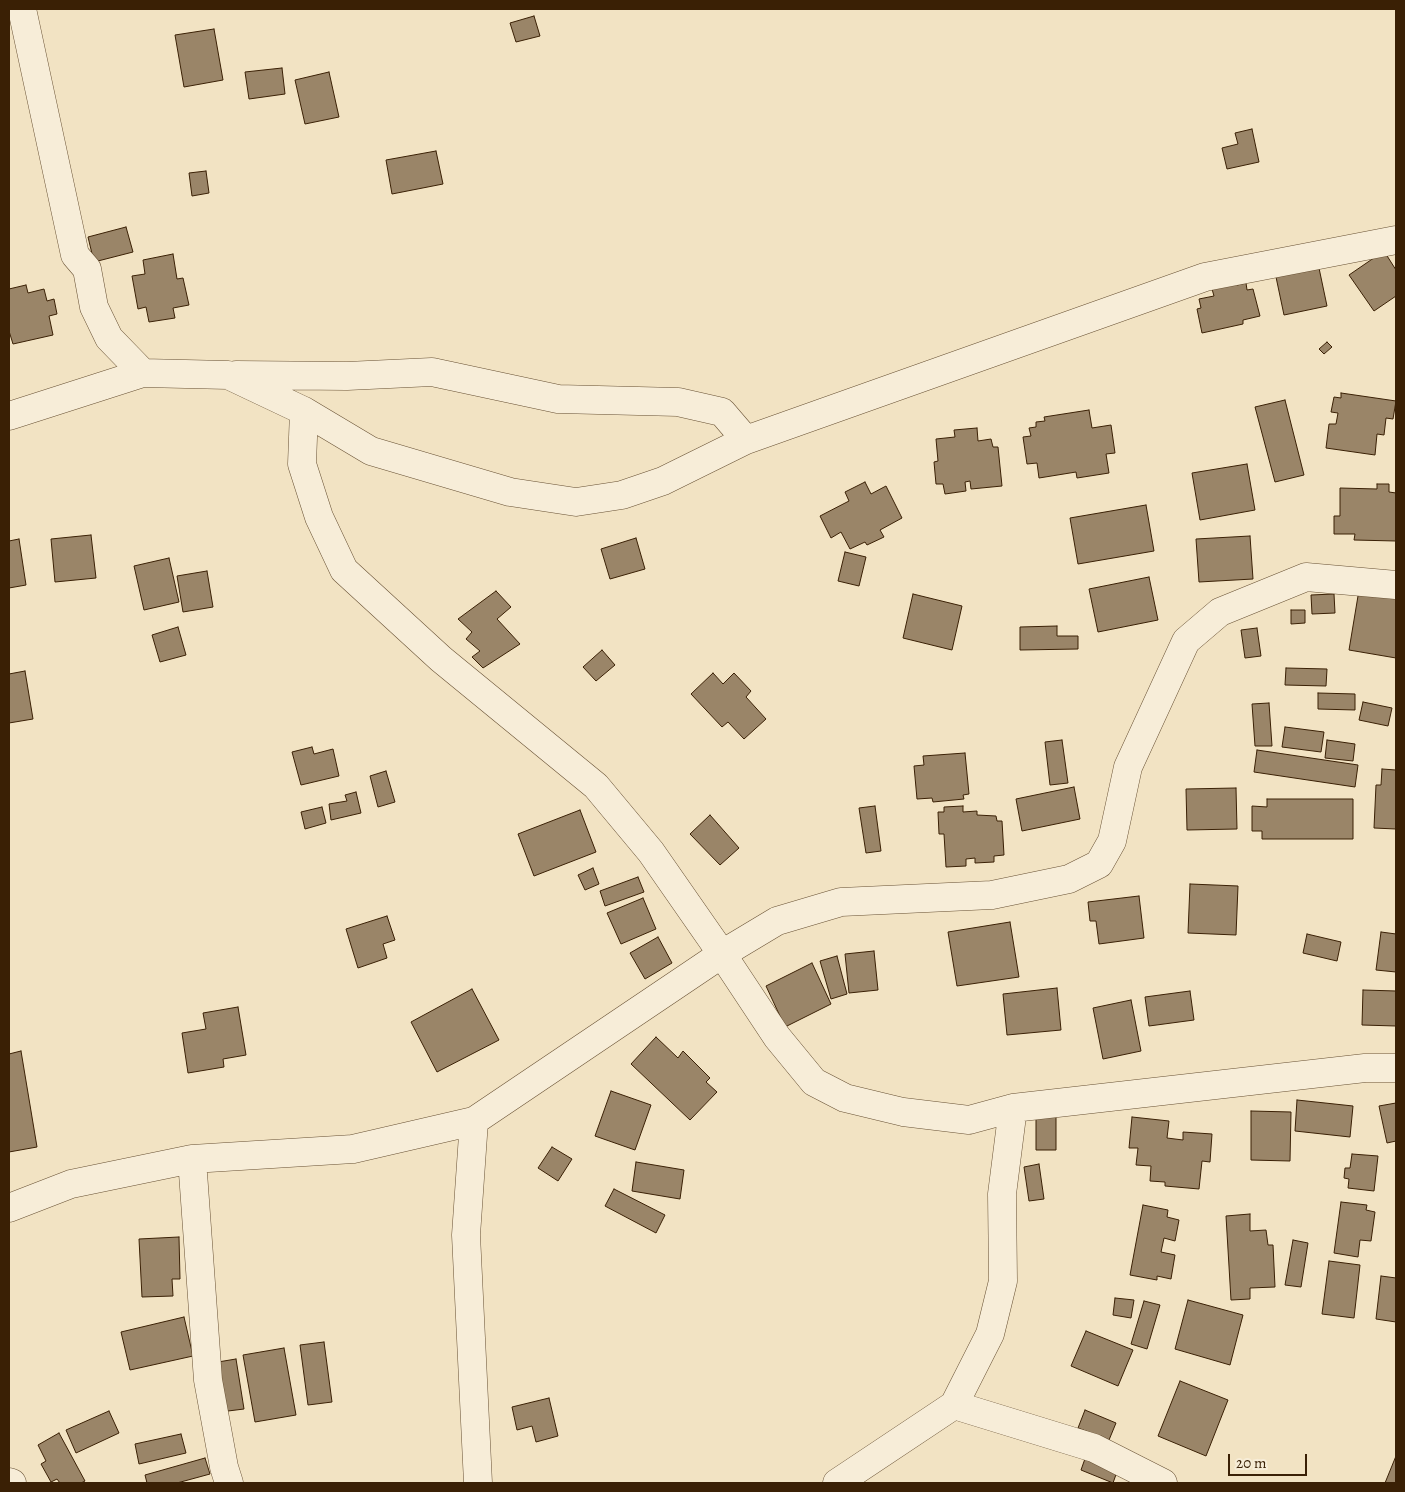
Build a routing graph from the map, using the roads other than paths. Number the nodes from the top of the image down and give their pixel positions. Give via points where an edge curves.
1 (22, 9) edge
2 (1396, 240) edge
3 (143, 373) junction
4 (228, 375) junction
5 (304, 411) junction
6 (9, 416) edge
7 (746, 440) junction
8 (1396, 586) edge
9 (722, 954) junction
10 (1396, 1068) edge
11 (1012, 1108) junction
12 (474, 1121) junction
13 (192, 1159) junction
14 (9, 1208) edge
15 (954, 1405) junction
16 (229, 1483) edge
17 (478, 1483) edge
18 (838, 1483) edge
19 (1163, 1483) edge

1 - 3 street via 75,255 87,269 94,307 109,338
2 - 7 street via 1205,277
3 - 4 street
3 - 6 street
4 - 5 street
4 - 7 street via 347,376 432,372 558,399 678,402 722,412
5 - 7 street via 371,451 510,492 576,502 622,495 663,481
5 - 9 street via 302,464 318,517 344,570 441,659 596,786 651,852
8 - 9 street via 1306,577 1220,612 1186,641 1128,767 1112,840 1099,864 1069,879 992,895 841,902 777,921
9 - 11 street via 777,1037 814,1082 845,1098 903,1112 969,1120
9 - 12 street
10 - 11 street via 1365,1068
11 - 15 street via 1002,1194 1003,1281 990,1334
12 - 13 street via 353,1149
12 - 17 street via 466,1235
13 - 14 street via 71,1184
13 - 16 street via 208,1380
15 - 18 street
15 - 19 street via 1094,1448

